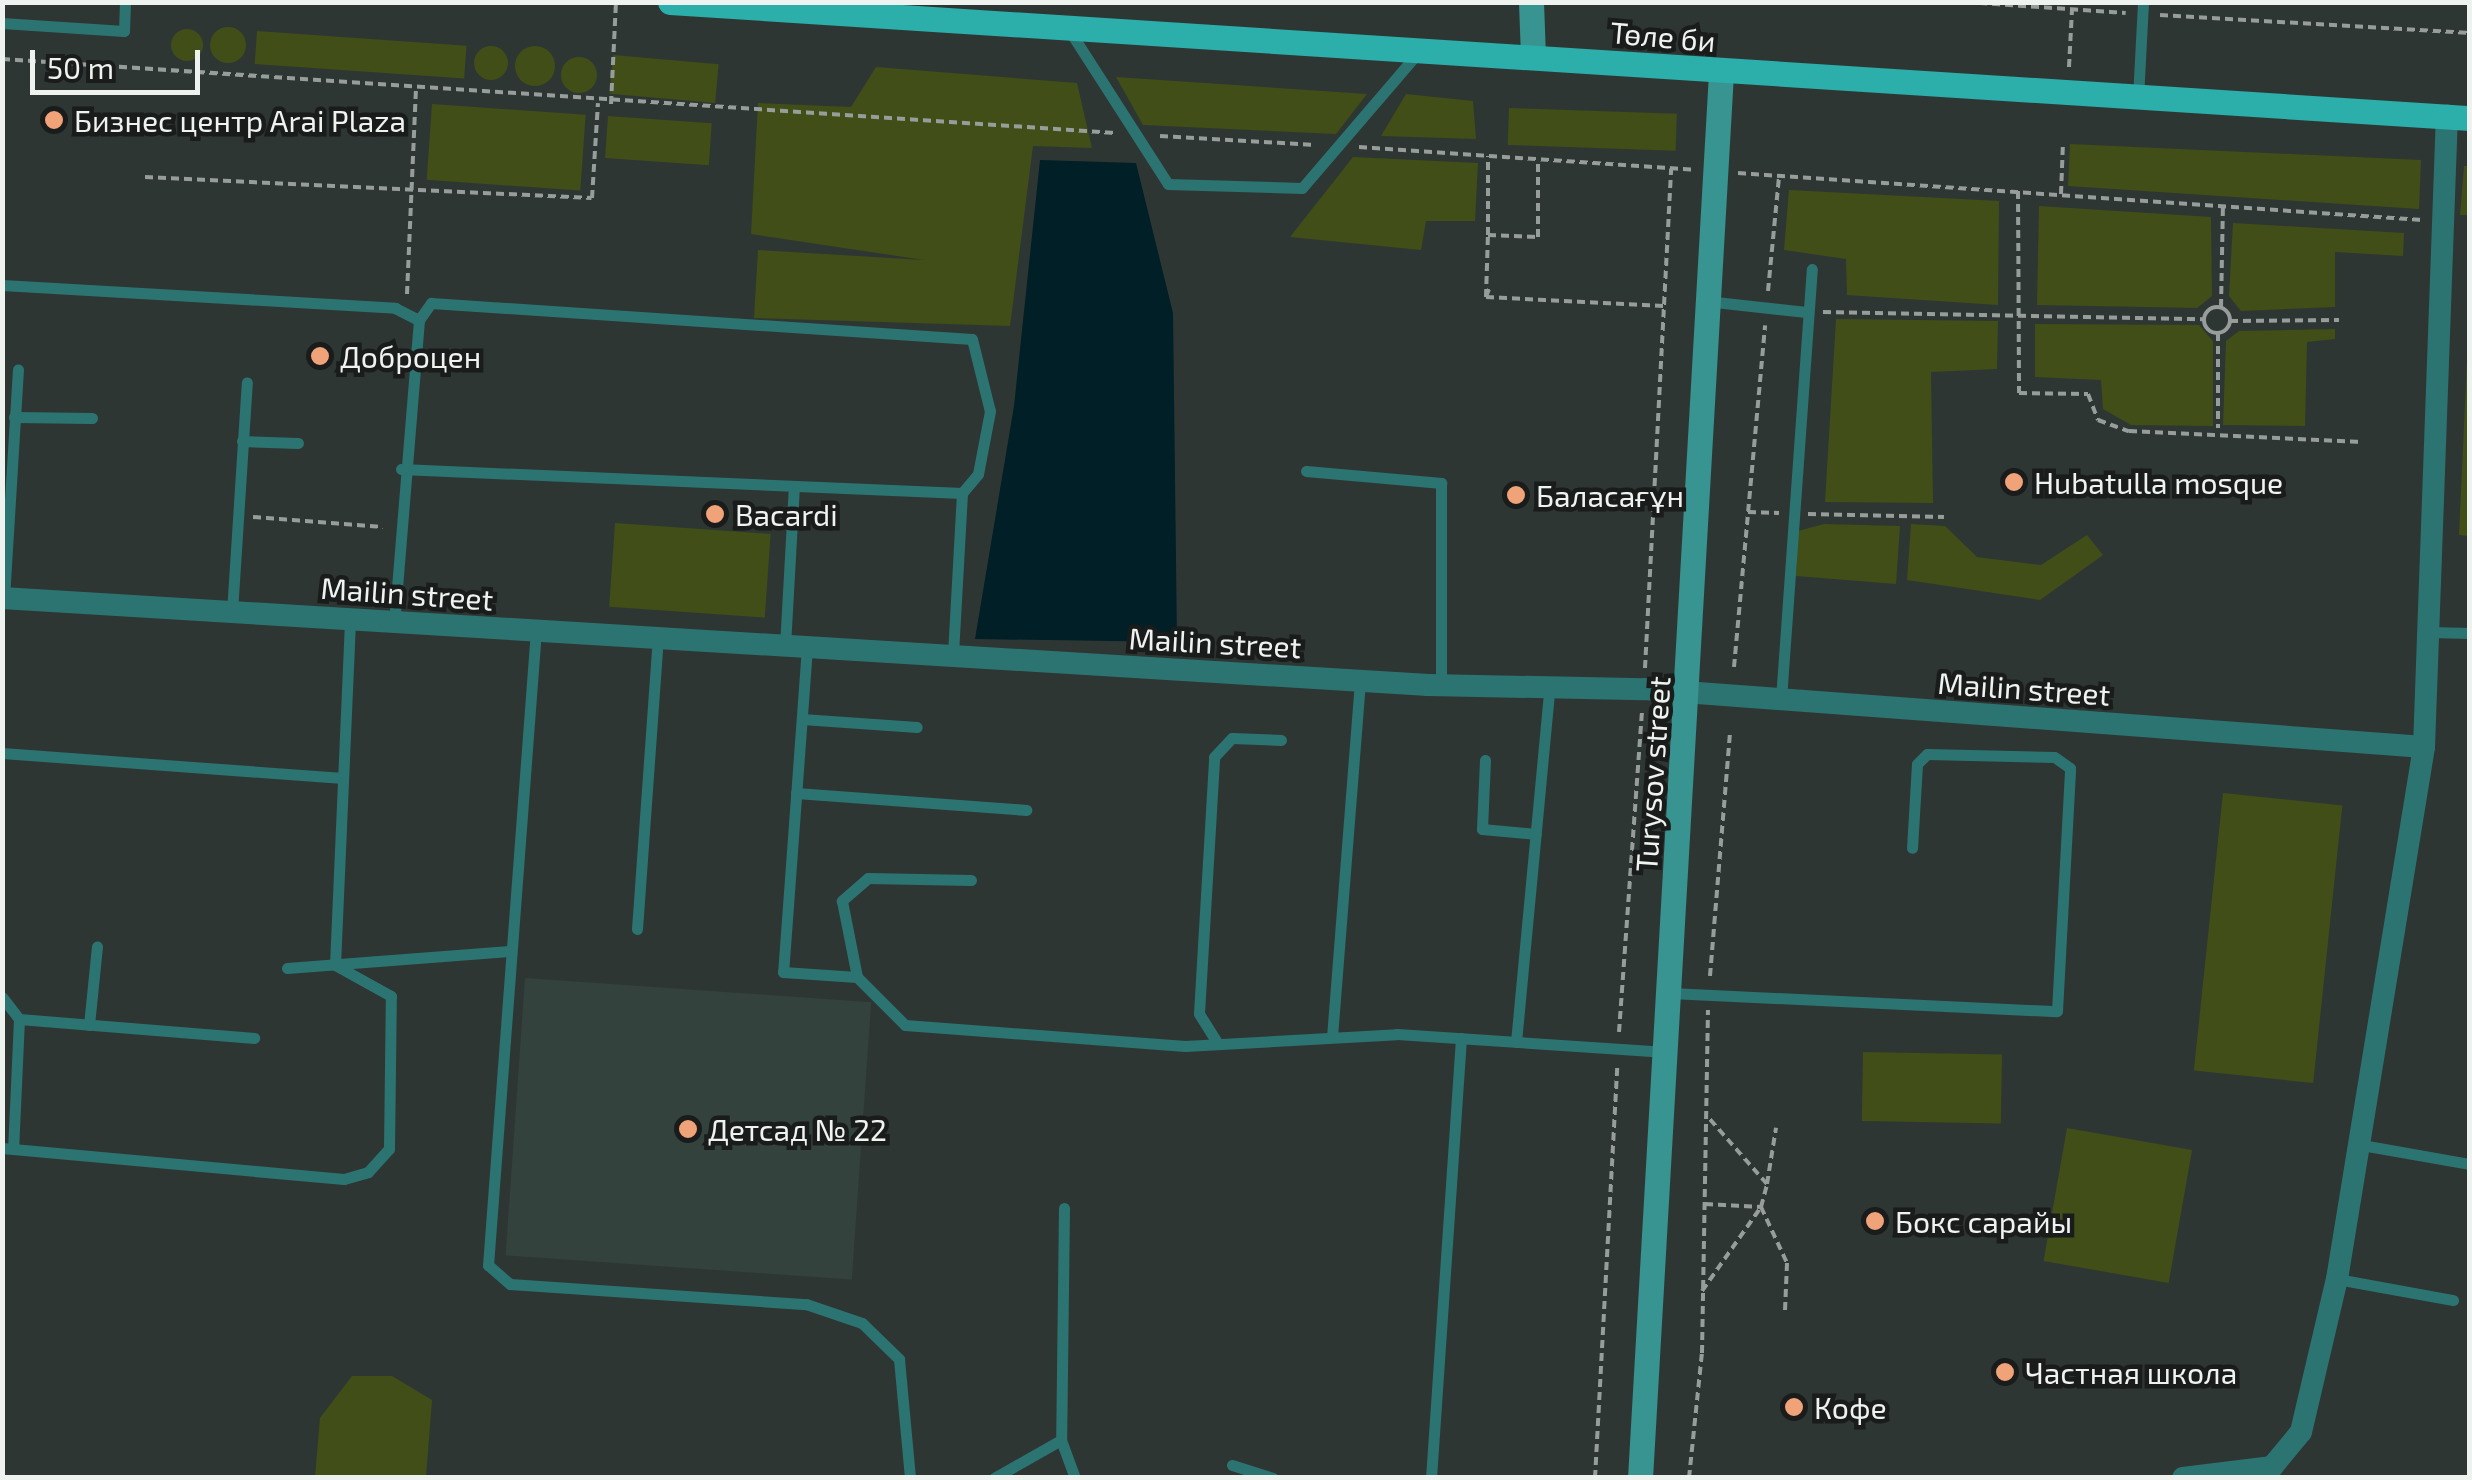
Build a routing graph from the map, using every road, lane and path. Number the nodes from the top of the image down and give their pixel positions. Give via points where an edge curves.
1 (125, 2) edge
2 (616, 2) edge
3 (670, 2) edge
4 (1531, 2) edge
5 (1966, 2) edge
6 (858, 8) edge
7 (2142, 8) edge
8 (2072, 9) junction
9 (2, 24) edge
10 (1071, 32) junction
11 (2470, 33) edge
12 (1418, 52) junction
13 (1532, 57) junction
14 (2, 59) edge
15 (2069, 67) dead end
16 (1722, 75) junction
17 (416, 89) junction
18 (2138, 98) junction
19 (598, 103) junction
20 (611, 104) junction
21 (2458, 117) edge
22 (1137, 134) junction
23 (2063, 142) dead end
24 (1338, 146) junction
25 (1488, 156) junction
26 (1538, 160) junction
27 (1672, 169) junction
28 (1715, 172) junction
29 (1778, 176) junction
30 (146, 178) dead end
31 (416, 191) junction
32 (2018, 192) junction
33 (2061, 194) junction
34 (2222, 205) junction
35 (2438, 222) junction
36 (1488, 235) junction
37 (1812, 269) dead end
38 (2, 284) edge
39 (1489, 289) dead end
40 (1486, 297) junction
41 (1706, 301) junction
42 (1664, 306) junction
43 (2220, 307) junction
44 (1766, 309) junction
45 (1806, 312) junction
46 (405, 313) junction
47 (2018, 313) junction
48 (2203, 319) junction
49 (419, 320) junction
50 (2338, 320) dead end
51 (2230, 321) junction
52 (2218, 333) junction
53 (18, 369) dead end
54 (248, 382) dead end
55 (14, 417) junction
56 (92, 418) dead end
57 (2218, 430) junction
58 (242, 441) junction
59 (2362, 442) dead end
60 (298, 444) dead end
61 (401, 469) junction
62 (1306, 471) dead end
63 (794, 486) junction
64 (962, 493) junction
65 (1826, 515) dead end
66 (238, 516) junction
67 (1944, 517) dead end
68 (399, 528) junction
69 (3, 598) edge
70 (232, 612) junction
71 (350, 619) junction
72 (394, 622) junction
73 (536, 630) junction
74 (2428, 632) junction
75 (2470, 633) edge
76 (658, 638) junction
77 (796, 646) junction
78 (953, 656) junction
79 (1734, 667) dead end
80 (1360, 681) junction
81 (1550, 684) junction
82 (1441, 685) junction
83 (1644, 690) junction
84 (1690, 693) junction
85 (1781, 699) junction
86 (802, 719) junction
87 (917, 728) dead end
88 (1730, 732) dead end
89 (1281, 740) dead end
90 (2424, 747) junction
91 (2, 753) edge
92 (1484, 760) dead end
93 (343, 778) junction
94 (796, 793) junction
95 (1026, 810) dead end
96 (1536, 834) junction
97 (1912, 848) dead end
98 (971, 880) dead end
99 (637, 929) dead end
100 (97, 946) dead end
101 (509, 951) junction
102 (335, 965) junction
103 (288, 968) dead end
104 (857, 977) junction
105 (1670, 993) junction
106 (2, 997) edge
107 (1709, 998) junction
108 (19, 1018) junction
109 (89, 1025) junction
110 (1332, 1037) junction
111 (254, 1038) dead end
112 (1461, 1038) junction
113 (1516, 1042) junction
114 (1218, 1044) junction
115 (1667, 1052) junction
116 (1708, 1118) junction
117 (1776, 1128) dead end
118 (2356, 1144) junction
119 (8, 1148) edge
120 (2470, 1164) edge
121 (1767, 1184) junction
122 (1705, 1204) junction
123 (1064, 1208) dead end
124 (1762, 1208) junction
125 (2338, 1279) junction
126 (1702, 1292) junction
127 (2453, 1300) dead end
128 (1785, 1311) dead end
129 (1062, 1440) junction
130 (1232, 1465) dead end
131 (910, 1478) edge
132 (994, 1478) edge
133 (1075, 1478) edge
134 (1273, 1478) edge
135 (1431, 1478) edge
136 (1594, 1478) edge
137 (1640, 1478) edge
138 (1689, 1478) edge
139 (2182, 1478) edge

1 - 9 lane via 124,32
2 - 20 path
3 - 6 main road, Төле би
4 - 13 main road
5 - 8 path
6 - 10 main road, Төле би
7 - 8 path
7 - 11 path
7 - 18 lane
8 - 15 path
10 - 12 main road, Төле би
10 - 22 lane
12 - 13 main road, Төле би
12 - 24 lane
13 - 16 main road, Төле би
14 - 17 path
16 - 18 main road, Төле би
16 - 28 main road, Turysov street
17 - 19 path
17 - 31 path
18 - 21 main road, Төле би
19 - 20 path
19 - 31 path via 592,198
20 - 22 path
21 - 35 street
22 - 24 path
22 - 24 lane via 1168,184 1302,188
23 - 33 path
24 - 25 path
25 - 26 path
25 - 36 path
26 - 27 path
26 - 36 path via 1538,238
27 - 28 path
27 - 42 path
28 - 29 path
28 - 41 main road, Turysov street
29 - 32 path
29 - 44 path
30 - 31 path
31 - 46 path
32 - 33 path
32 - 47 path
33 - 34 path
34 - 35 path
34 - 43 path
35 - 74 street
36 - 40 path
37 - 45 lane
38 - 46 lane
39 - 40 path
40 - 42 path
41 - 44 lane
41 - 84 main road, Turysov street
42 - 83 path
43 - 48 path
43 - 51 path
44 - 45 lane
44 - 79 path
45 - 47 path
45 - 85 lane
46 - 49 lane
47 - 48 path
47 - 57 path via 2018,393 2088,394 2098,420 2129,431
48 - 52 path
49 - 61 lane via 419,384
49 - 64 lane via 431,303 972,339 990,411 978,474
50 - 51 path
51 - 52 path
52 - 57 path
53 - 55 lane
54 - 58 lane
55 - 56 lane
55 - 69 lane
57 - 59 path
58 - 60 lane
58 - 66 lane
61 - 63 lane
61 - 68 lane
62 - 82 lane via 1442,483
63 - 64 lane
63 - 77 lane
64 - 78 lane
65 - 67 path
66 - 68 path
66 - 70 lane
68 - 72 lane
69 - 70 street, Mailin street
70 - 71 street, Mailin street
71 - 72 street, Mailin street
71 - 93 lane
72 - 73 street, Mailin street
73 - 76 street, Mailin street
73 - 101 lane
74 - 75 lane
74 - 90 street
76 - 77 street, Mailin street
76 - 99 lane
77 - 78 street, Mailin street
77 - 86 lane
78 - 80 street, Mailin street
80 - 82 street, Mailin street
80 - 110 lane
81 - 82 street, Mailin street
81 - 83 street, Mailin street
81 - 96 lane
83 - 84 street, Mailin street
83 - 136 path
84 - 85 street, Mailin street
84 - 105 main road, Turysov street
85 - 90 street, Mailin street
86 - 87 lane
86 - 94 lane
88 - 107 path
89 - 114 lane via 1232,738 1214,758 1199,1013
90 - 118 street
91 - 93 lane
92 - 96 lane via 1482,829
93 - 102 lane
94 - 95 lane
94 - 104 lane via 784,972
96 - 113 lane
97 - 107 lane via 1918,764 1927,754 2054,757 2070,768 2058,1010
98 - 104 lane via 868,878 842,901
100 - 109 lane
101 - 102 lane
101 - 131 lane via 488,1265 510,1284 806,1304 862,1323 899,1359
102 - 103 lane
102 - 119 lane via 391,996 389,1148 368,1172 344,1178
104 - 114 lane via 905,1025
105 - 107 lane
105 - 115 main road, Turysov street
106 - 108 lane
107 - 116 path
108 - 109 lane
108 - 119 lane
109 - 111 lane
110 - 112 lane
110 - 114 lane
112 - 113 lane
112 - 135 lane
113 - 115 lane
115 - 137 main road, Turysov street
116 - 121 path
116 - 122 path
117 - 121 path
118 - 120 lane
118 - 125 street
121 - 124 path
122 - 124 path
122 - 126 path
123 - 129 lane
124 - 126 path
124 - 128 path via 1786,1263
125 - 127 lane
125 - 139 street via 2300,1432 2272,1467
126 - 138 path
129 - 132 lane
129 - 133 lane
130 - 134 lane

